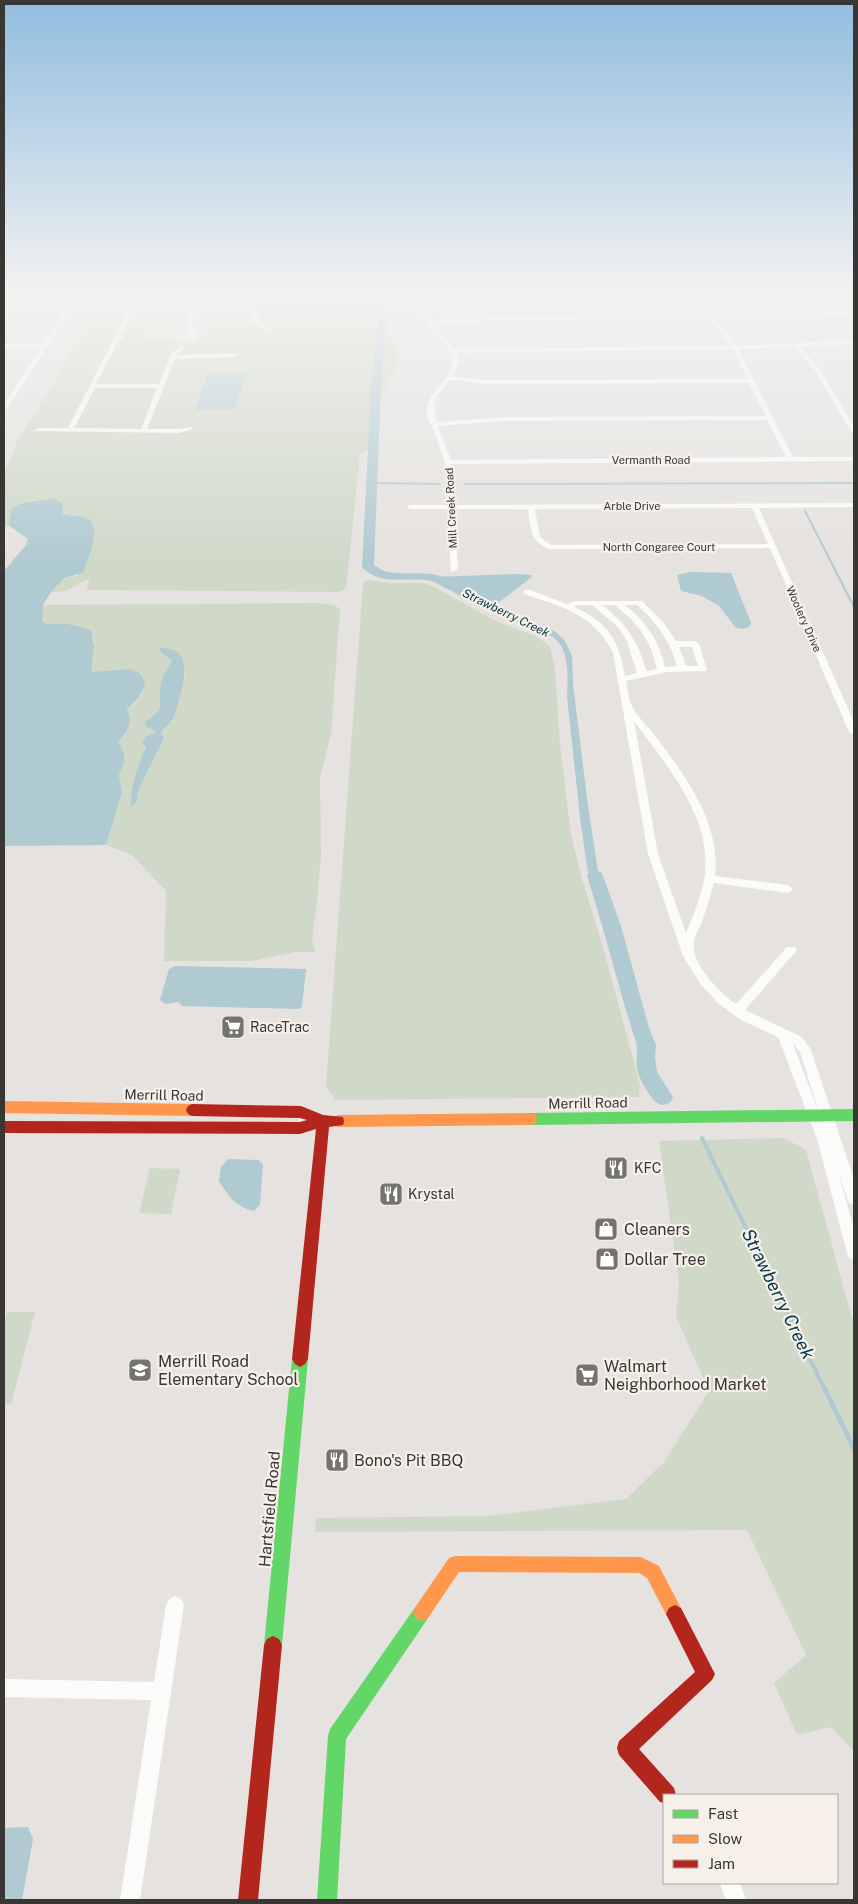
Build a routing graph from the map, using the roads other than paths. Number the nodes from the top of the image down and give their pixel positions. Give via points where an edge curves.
1 (17, 384) edge
2 (443, 384) edge
3 (752, 384) edge
4 (826, 384) edge
5 (93, 386) joint
6 (161, 386) joint
7 (6, 399) edge
8 (4, 409) edge
9 (769, 418) junction
10 (433, 424) junction
11 (190, 428) dead end
12 (38, 430) dead end
13 (70, 430) junction
14 (143, 431) junction
15 (854, 431) edge
16 (790, 459) junction
17 (854, 459) edge
18 (448, 462) junction
19 (452, 506) junction
20 (531, 506) junction
21 (755, 506) junction
22 (410, 507) dead end
23 (853, 507) edge
24 (773, 546) junction
25 (454, 570) dead end
26 (527, 592) dead end
27 (594, 603) junction
28 (617, 603) junction
29 (567, 607) junction
30 (675, 644) junction
31 (682, 669) junction
32 (662, 670) junction
33 (642, 674) junction
34 (622, 679) junction
35 (626, 704) junction
36 (854, 732) edge
37 (709, 879) junction
38 (788, 889) dead end
39 (791, 950) dead end
40 (688, 952) junction
41 (737, 1011) junction
42 (4, 1107) edge
43 (116, 1109) junction
44 (820, 1115) junction
45 (854, 1115) edge
46 (4, 1119) edge
47 (323, 1121) junction
48 (4, 1127) edge
49 (854, 1199) edge
50 (854, 1253) edge
51 (175, 1605) dead end
52 (4, 1688) edge
53 (162, 1691) junction
54 (666, 1794) edge
55 (730, 1884) edge
56 (130, 1900) edge
57 (248, 1900) edge
58 (327, 1900) edge
59 (736, 1900) edge

1 - 7 street
2 - 10 street, Mill Creek Road via 432,398 430,412
3 - 9 street
4 - 15 street
5 - 6 street
5 - 13 street
6 - 14 street
7 - 8 street
9 - 10 street via 505,419
9 - 16 street
10 - 18 street, Mill Creek Road
11 - 14 street
12 - 13 street
13 - 14 street
16 - 17 street, Vermanth Road
16 - 18 street, Vermanth Road
18 - 19 street, Mill Creek Road
19 - 20 street, Arble Drive
19 - 22 street, Arble Drive
19 - 25 street, Mill Creek Road
20 - 21 street, Arble Drive
20 - 24 street, North Congaree Court via 536,539 545,546
21 - 23 street, Arble Drive
21 - 24 street, Woolery Drive
24 - 36 street, Woolery Drive
26 - 29 street
27 - 28 street
27 - 29 street via 575,603
27 - 33 street via 626,631 637,649
28 - 30 street via 639,603 659,620
28 - 32 street via 650,634
29 - 34 street via 608,632 617,653
30 - 31 street
30 - 31 street via 695,644 703,669
31 - 32 street
32 - 33 street
33 - 34 street
34 - 35 street
35 - 37 street via 692,798 708,833
35 - 40 street via 653,854
37 - 38 street
37 - 40 street via 688,942
39 - 41 street
40 - 41 street via 705,982
41 - 44 street via 783,1035
42 - 43 main road, Merrill Road
43 - 46 main road via 110,1119 105,1120
43 - 47 main road, Merrill Road via 301,1112
44 - 45 main road, Merrill Road
44 - 47 main road, Merrill Road
44 - 49 street
44 - 50 street via 823,1139
47 - 48 main road, Merrill Road via 300,1128
47 - 57 main road, Hartsfield Road
51 - 53 street
52 - 53 street
53 - 56 street
54 - 58 main road via 626,1748 706,1674 653,1572 642,1565 455,1564 337,1736
55 - 59 street

